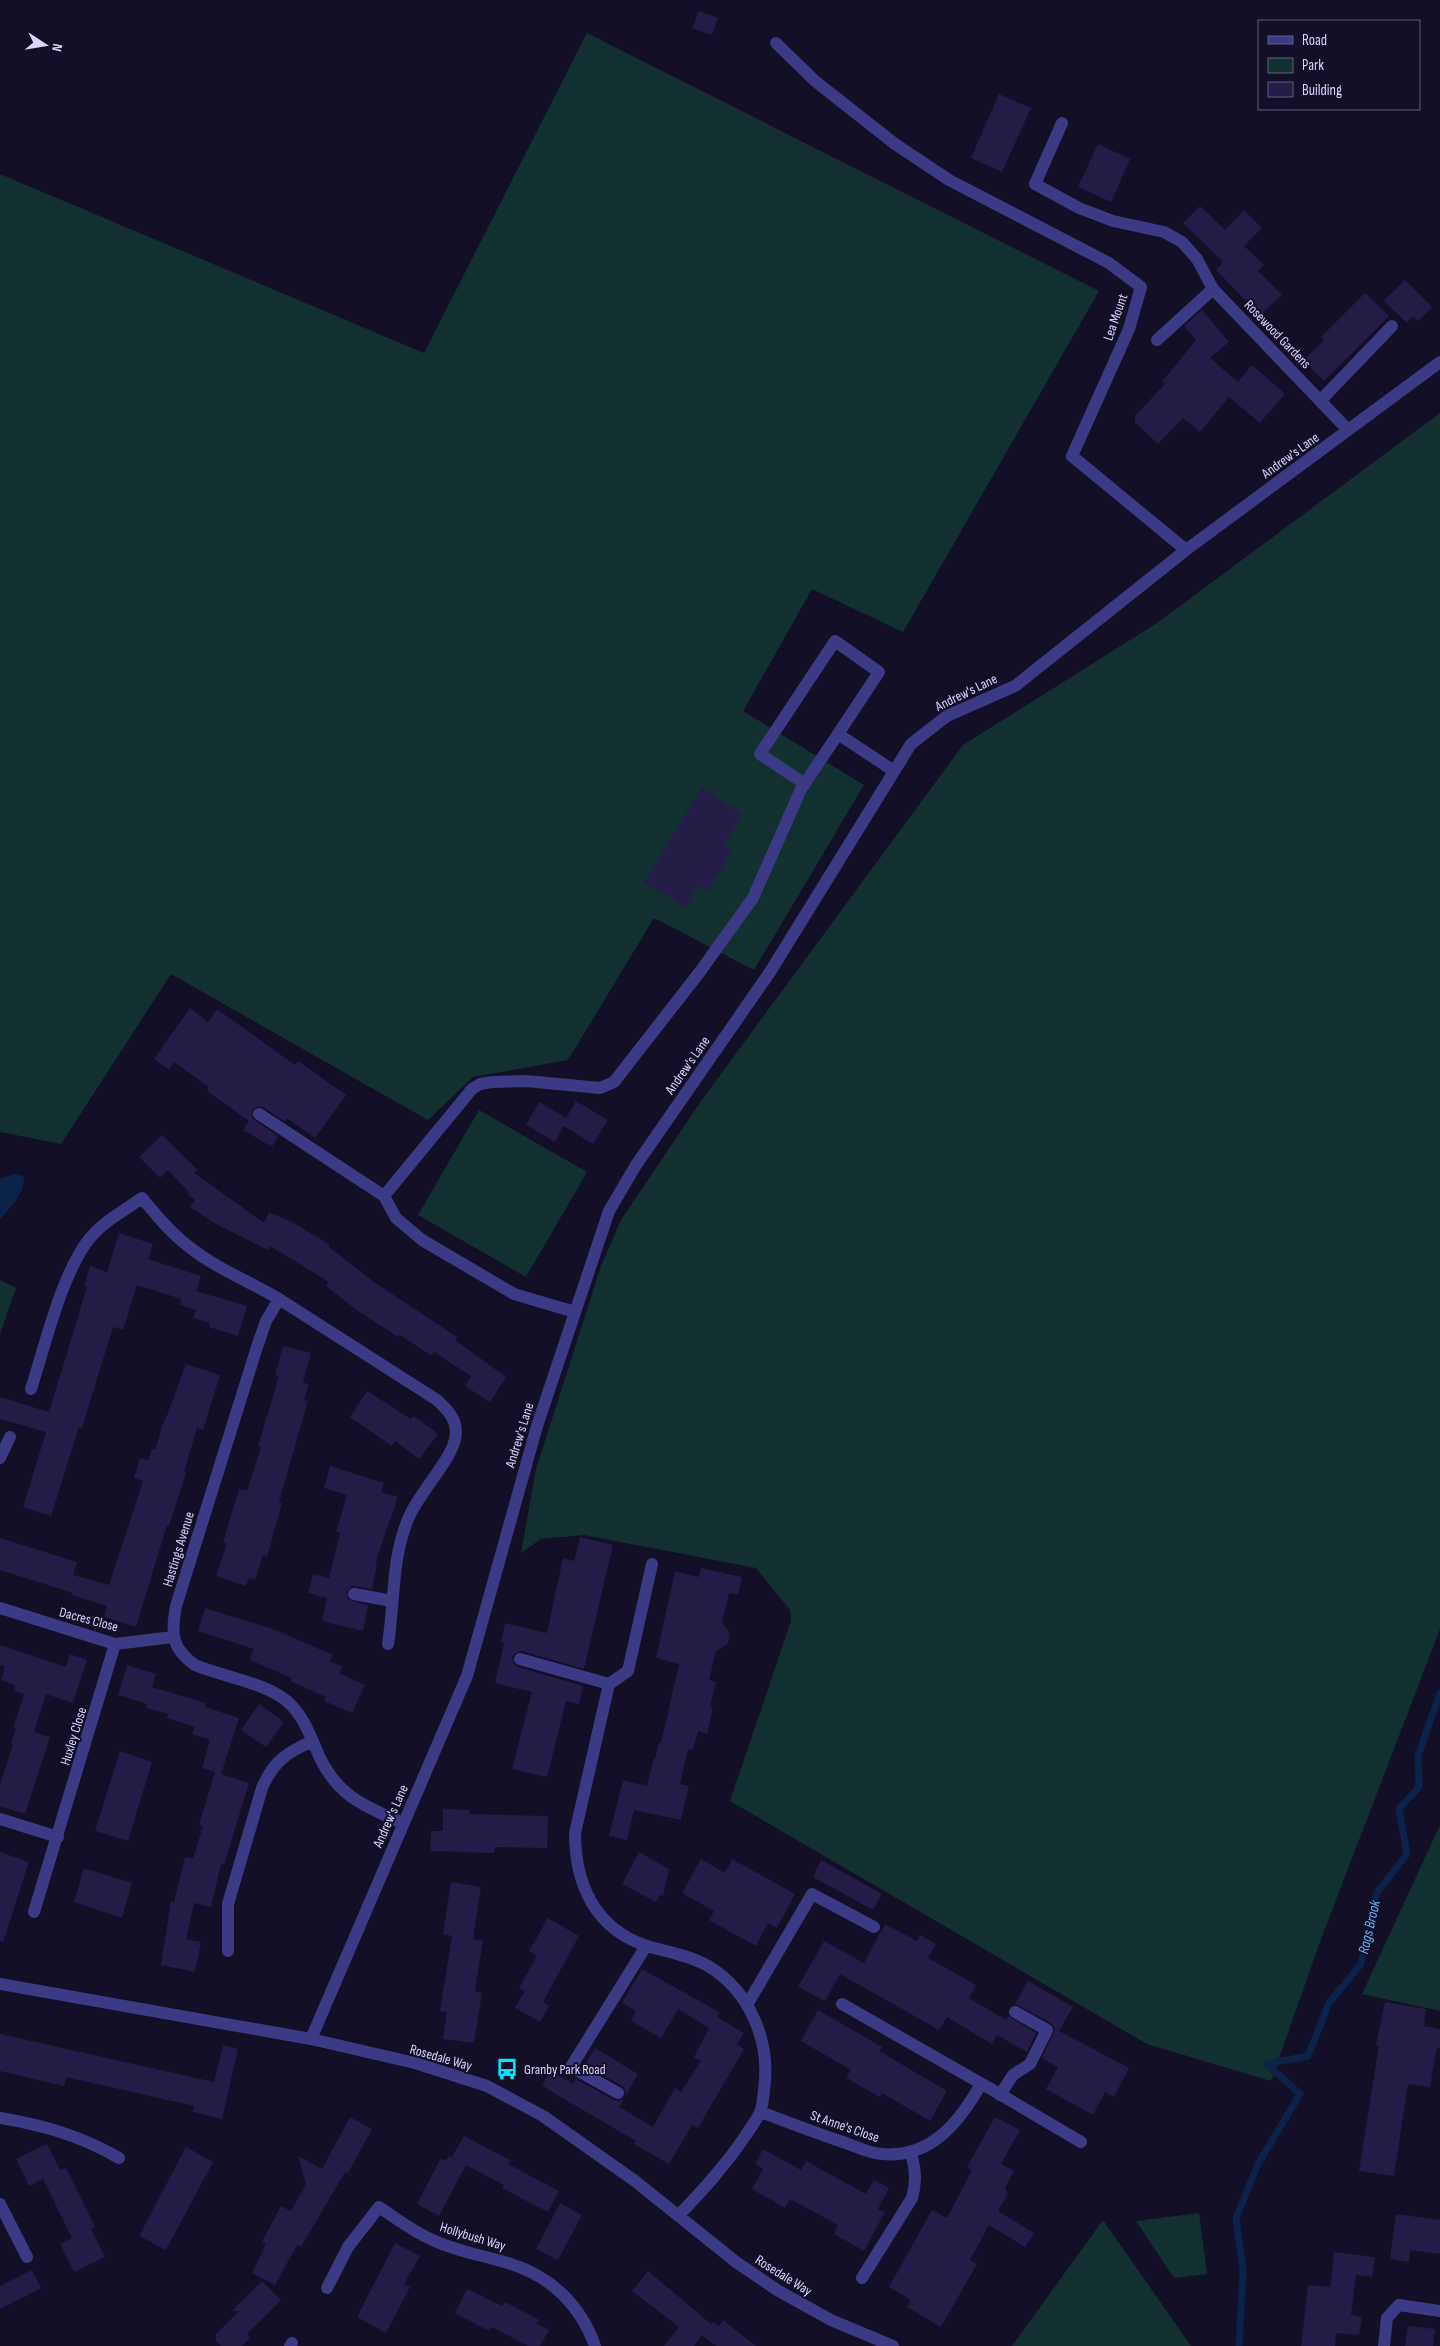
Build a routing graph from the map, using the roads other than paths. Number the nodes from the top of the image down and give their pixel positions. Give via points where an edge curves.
1 (776, 43) dead end
2 (1062, 123) dead end
3 (1213, 289) junction
4 (1392, 326) dead end
5 (1157, 340) dead end
6 (1440, 362) edge
7 (1322, 400) junction
8 (1348, 430) junction
9 (1186, 550) junction
10 (838, 734) junction
11 (894, 771) junction
12 (805, 784) junction
13 (260, 1114) dead end
14 (384, 1196) junction
15 (279, 1299) junction
16 (575, 1312) junction
17 (31, 1389) dead end
18 (10, 1437) dead end
19 (0, 1458) edge
20 (652, 1564) dead end
21 (354, 1594) dead end
22 (392, 1601) junction
23 (0, 1608) edge
24 (172, 1637) junction
25 (115, 1644) junction
26 (388, 1644) dead end
27 (520, 1659) dead end
28 (610, 1684) junction
29 (313, 1741) junction
30 (0, 1819) edge
31 (402, 1823) junction
32 (58, 1837) junction
33 (34, 1912) dead end
34 (874, 1927) dead end
35 (646, 1946) junction
36 (228, 1950) dead end
37 (0, 1984) edge
38 (842, 2004) dead end
39 (747, 2005) junction
40 (1015, 2012) dead end
41 (311, 2039) junction
42 (981, 2084) junction
43 (618, 2093) dead end
44 (1002, 2095) junction
45 (760, 2112) junction
46 (0, 2118) edge
47 (1081, 2142) dead end
48 (911, 2152) junction
49 (119, 2158) dead end
50 (0, 2204) edge
51 (678, 2216) junction
52 (27, 2257) dead end
53 (862, 2278) dead end
54 (327, 2288) dead end
55 (1440, 2311) edge
56 (877, 2343) edge
57 (595, 2346) edge
58 (893, 2346) edge
59 (1384, 2346) edge

1 - 9 street, Lea Mount via 815,81 895,144 949,180 1110,263 1141,287 1129,329 1072,456
2 - 3 street, Rosewood Gardens via 1035,184 1079,208 1113,221 1164,232 1182,242 1197,259
3 - 5 street
3 - 7 street, Rosewood Gardens
4 - 7 street
6 - 8 street, Andrew's Lane
7 - 8 street, Rosewood Gardens
8 - 9 street, Andrew's Lane
9 - 11 street, Andrew's Lane via 1015,686 947,716 911,744
10 - 11 street
10 - 12 street
10 - 12 street via 879,672 835,641 760,754
11 - 16 street, Andrew's Lane via 770,972 636,1165 609,1212
12 - 14 street via 753,898 614,1082 600,1088 526,1081 480,1084 472,1089
13 - 14 street
14 - 16 street via 396,1218 422,1240 514,1294
15 - 17 street via 189,1247 170,1231 142,1198 90,1237 78,1255
15 - 22 street via 437,1400 454,1420 453,1447 420,1496 401,1537
15 - 24 street, Hastings Avenue via 266,1321 242,1394 176,1606
16 - 31 street, Andrew's Lane via 536,1426 467,1676
18 - 19 street
20 - 28 street via 628,1671
21 - 22 street
22 - 26 street
23 - 25 street, Dacres Close
24 - 25 street, Dacres Close
24 - 29 street via 187,1659 196,1665 266,1689 290,1703
25 - 32 street, Huxley Close
27 - 28 street
28 - 35 street via 575,1833 575,1852 587,1896 602,1918 622,1936
29 - 31 street via 336,1786 364,1806
29 - 36 street via 291,1750 282,1758 262,1788 228,1904
30 - 32 street
31 - 41 street, Andrew's Lane
32 - 33 street, Huxley Close
34 - 39 street via 812,1894
35 - 39 street via 708,1966 731,1983
35 - 43 street via 571,2067
37 - 41 street, Rosedale Way
38 - 42 street
39 - 45 street via 764,2046 766,2075
40 - 44 street via 1047,2030 1030,2064 1013,2075
41 - 51 street, Rosedale Way via 415,2064 487,2086 543,2116 635,2181
42 - 44 street
42 - 48 street, St Anne's Close via 967,2110 954,2125 935,2142
44 - 47 street
45 - 48 street, St Anne's Close via 879,2154
45 - 51 street via 718,2175
46 - 49 street via 59,2130 95,2144
48 - 53 street via 916,2174 912,2198
50 - 52 street
51 - 56 street, Rosedale Way via 777,2290
54 - 57 street, Hollybush Way via 348,2247 379,2207 434,2241 512,2264 556,2287 588,2327
55 - 59 street via 1399,2304 1387,2318
56 - 58 street, Rosedale Way

